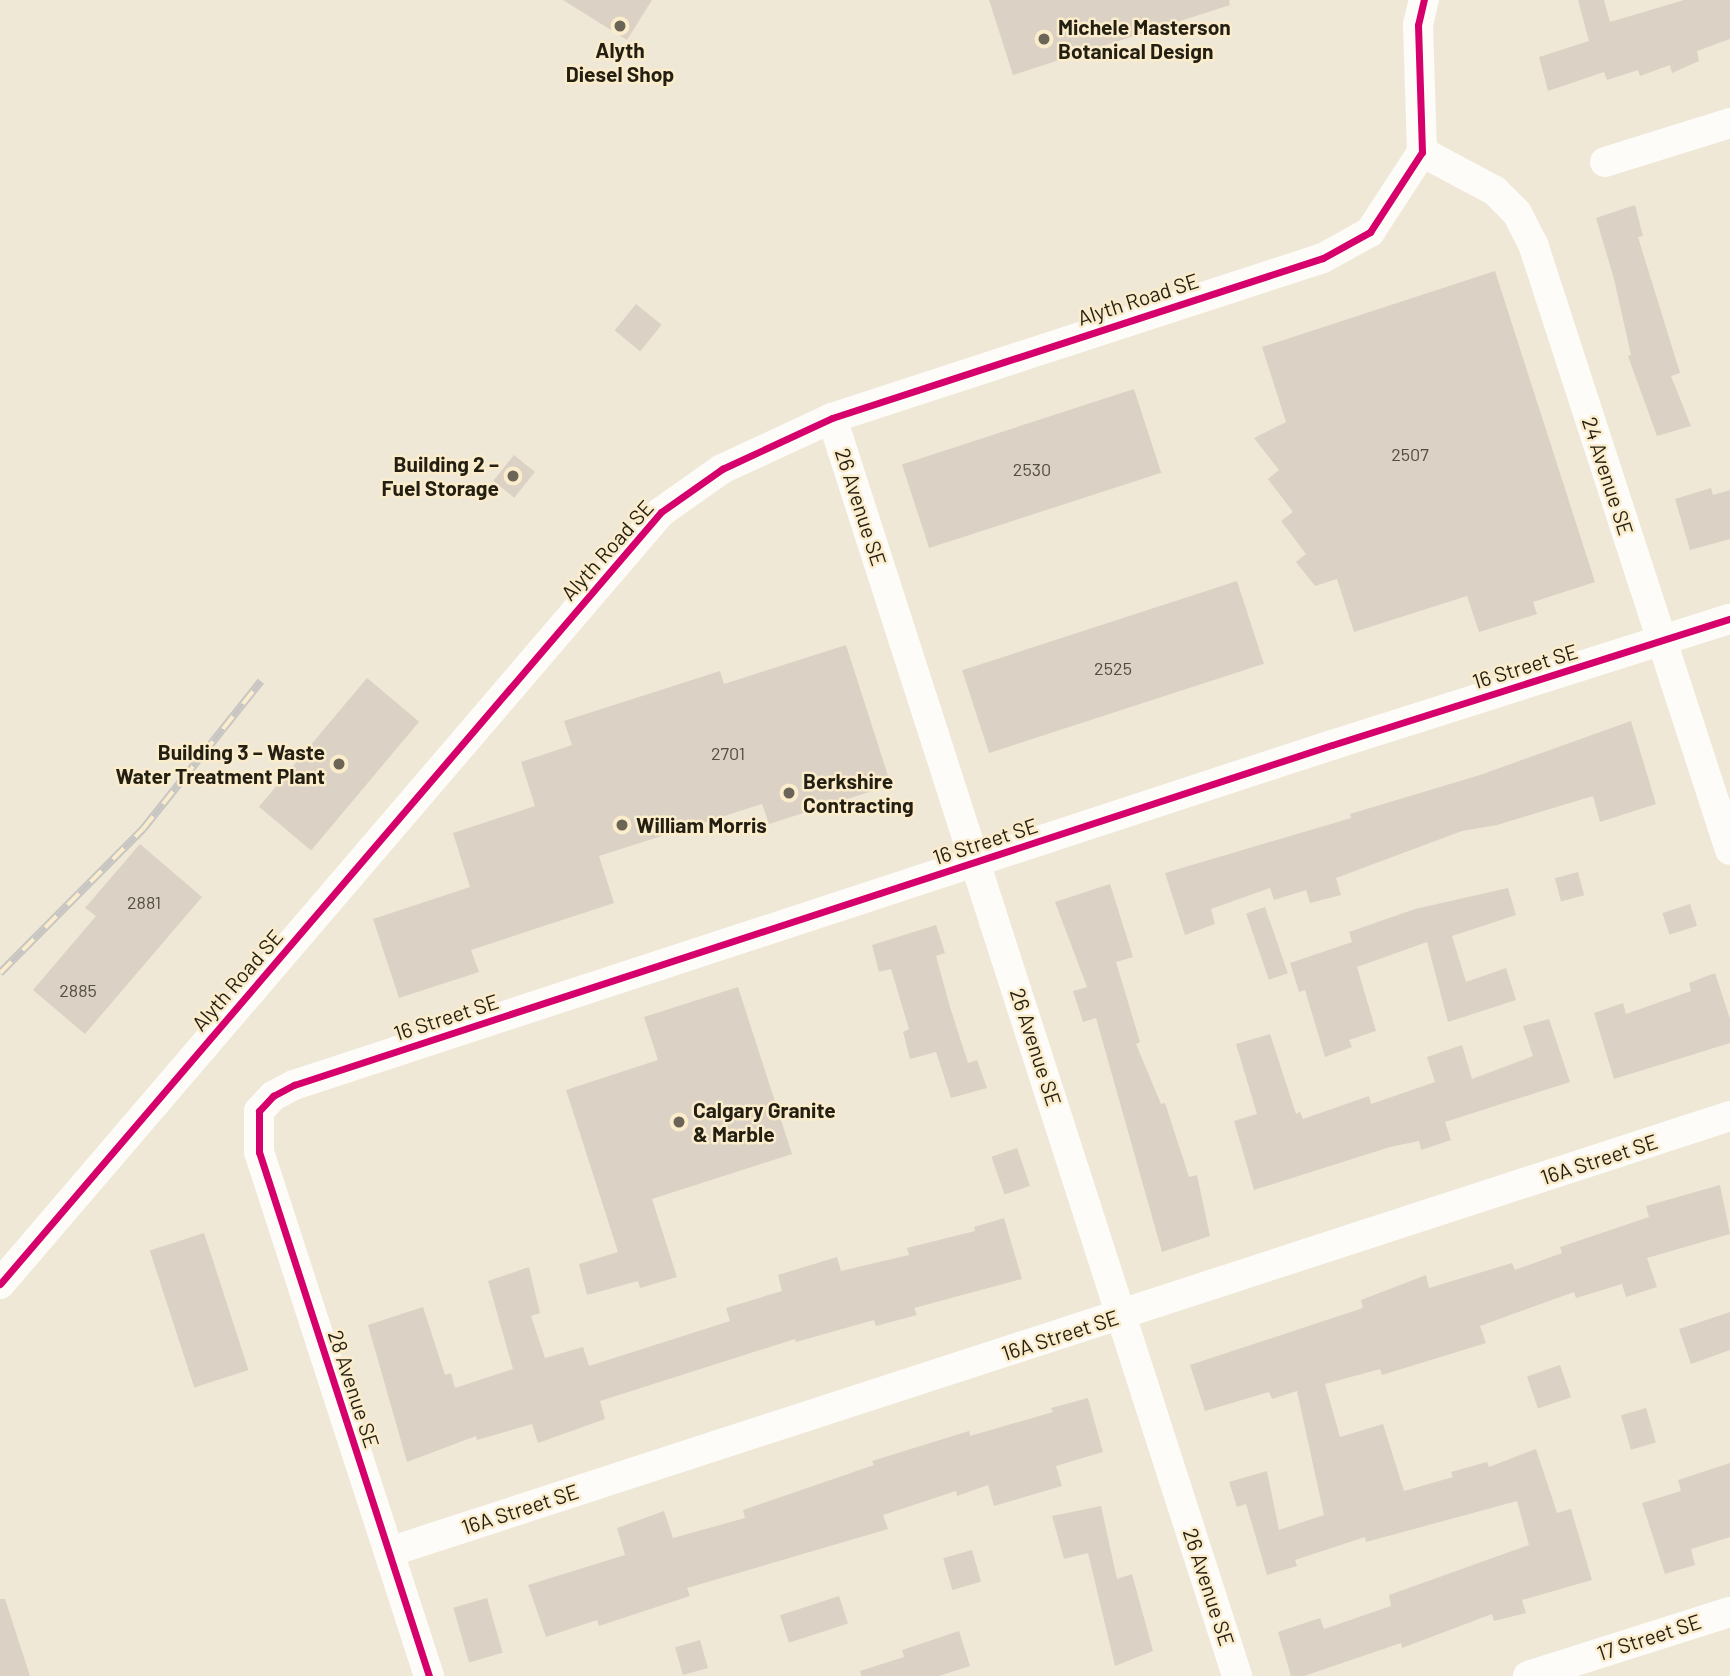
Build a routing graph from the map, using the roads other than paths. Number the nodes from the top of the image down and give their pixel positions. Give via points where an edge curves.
1 (1424, 0) edge
2 (1730, 122) edge
3 (1422, 152) junction
4 (1605, 162) dead end
5 (832, 418) junction
6 (1730, 619) edge
7 (1662, 641) junction
8 (1730, 850) edge
9 (976, 862) junction
10 (259, 1111) joint
11 (1730, 1116) edge
12 (0, 1284) edge
13 (1122, 1315) junction
14 (389, 1552) junction
15 (1730, 1612) edge
16 (429, 1676) edge
17 (1237, 1676) edge
18 (1528, 1676) edge

1 - 3 street via 1418,25
2 - 4 street
3 - 5 street, Alyth Road SE via 1370,232 1323,258
3 - 7 street, 24 Avenue SE via 1495,191 1517,213 1533,244
5 - 9 street, 26 Avenue SE
5 - 12 street, Alyth Road SE via 722,469 661,512
6 - 7 street, 16 Street SE
7 - 8 street, 24 Avenue SE
7 - 9 street, 16 Street SE
9 - 10 street, 16 Street SE via 294,1085
9 - 13 street, 26 Avenue SE
10 - 14 street, 28 Avenue SE via 259,1152
11 - 13 street, 16A Street SE
13 - 14 street, 16A Street SE
13 - 17 street, 26 Avenue SE
14 - 16 street, 28 Avenue SE
15 - 18 street, 17 Street SE

